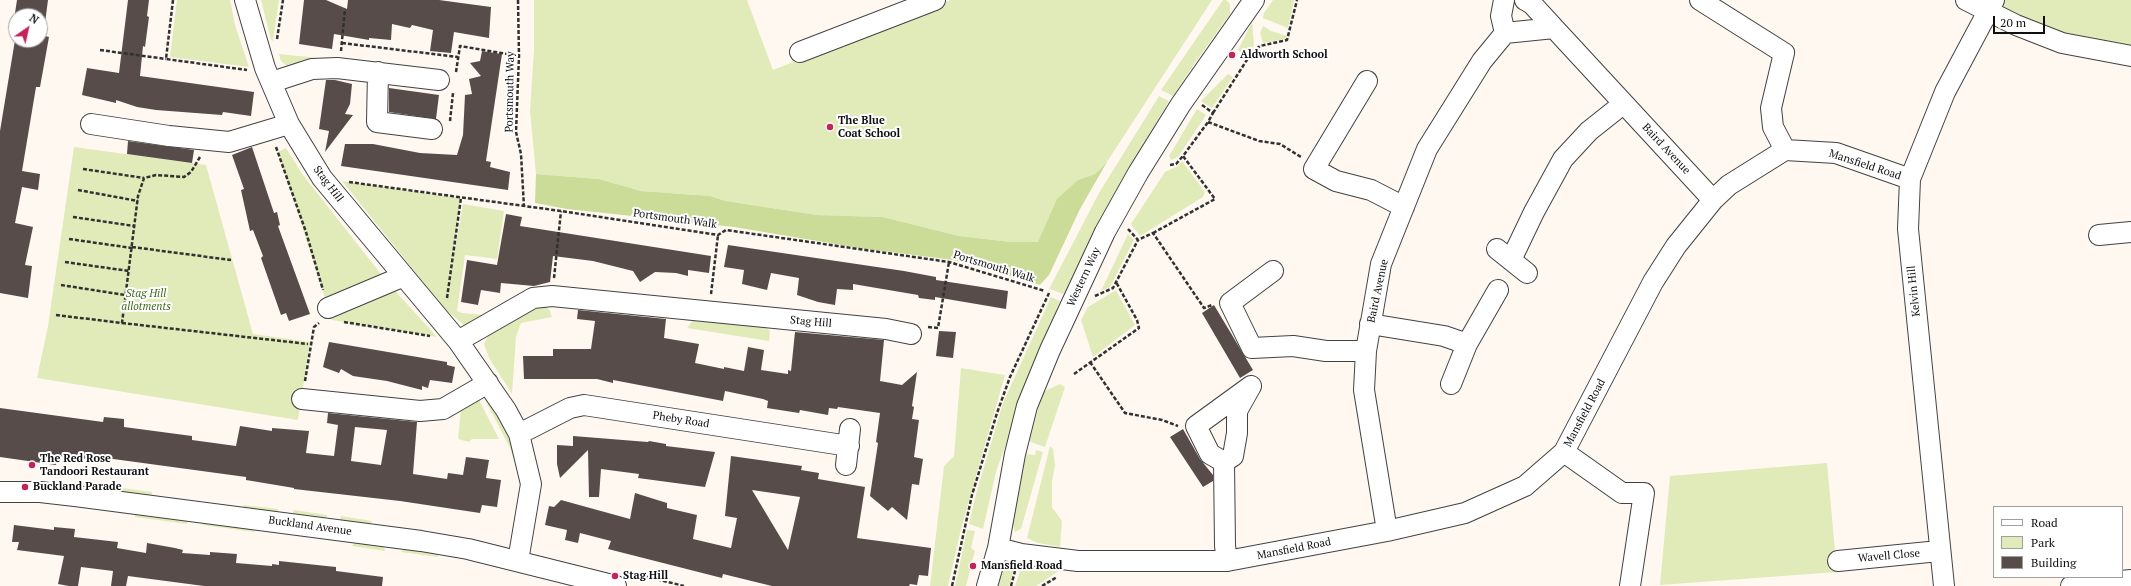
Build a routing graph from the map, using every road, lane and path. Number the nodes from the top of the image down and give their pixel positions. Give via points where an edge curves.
1 (173, 0) edge
2 (246, 0) edge
3 (283, 0) edge
4 (518, 0) edge
5 (935, 0) edge
6 (1297, 0) edge
7 (1504, 0) edge
8 (1526, 0) edge
9 (1700, 0) edge
10 (1966, 0) edge
11 (1252, 1) edge
12 (1991, 6) edge
13 (345, 9) dead end
14 (1554, 28) junction
15 (1506, 33) junction
16 (342, 43) junction
17 (100, 50) dead end
18 (800, 52) dead end
19 (519, 56) junction
20 (2131, 56) edge
21 (458, 57) junction
22 (166, 59) junction
23 (339, 68) junction
24 (267, 71) junction
25 (378, 72) junction
26 (1367, 81) dead end
27 (450, 82) junction
28 (1196, 101) dead end
29 (1623, 104) junction
30 (1213, 113) junction
31 (1208, 122) junction
32 (91, 124) dead end
33 (280, 126) junction
34 (441, 126) joint
35 (210, 141) junction
36 (1785, 150) junction
37 (1183, 156) junction
38 (1170, 165) dead end
39 (83, 169) dead end
40 (1314, 169) junction
41 (144, 178) junction
42 (322, 178) junction
43 (1910, 179) junction
44 (78, 190) dead end
45 (461, 198) junction
46 (1713, 200) junction
47 (138, 201) junction
48 (524, 207) junction
49 (1404, 207) junction
50 (561, 211) junction
51 (74, 217) dead end
52 (134, 226) junction
53 (1127, 227) dead end
54 (2131, 232) edge
55 (1153, 233) junction
56 (718, 235) junction
57 (2099, 235) dead end
58 (69, 239) dead end
59 (1138, 240) junction
60 (132, 247) junction
61 (231, 260) dead end
62 (65, 262) dead end
63 (949, 262) junction
64 (128, 271) junction
65 (1273, 271) dead end
66 (1527, 273) dead end
67 (404, 276) junction
68 (1116, 282) junction
69 (61, 285) dead end
70 (1498, 290) dead end
71 (125, 295) junction
72 (552, 296) junction
73 (1093, 297) dead end
74 (1230, 303) junction
75 (707, 312) junction
76 (330, 314) junction
77 (56, 315) dead end
78 (122, 323) junction
79 (443, 324) junction
80 (1370, 324) junction
81 (911, 334) joint
82 (458, 340) junction
83 (308, 344) dead end
84 (1467, 344) junction
85 (1366, 351) junction
86 (1090, 362) junction
87 (1074, 374) dead end
88 (488, 383) junction
89 (1451, 384) dead end
90 (302, 399) joint
91 (1196, 426) junction
92 (519, 434) junction
93 (848, 447) dead end
94 (1564, 452) junction
95 (1224, 462) junction
96 (0, 492) edge
97 (1387, 531) junction
98 (998, 548) junction
99 (1939, 551) junction
100 (518, 561) junction
101 (1838, 561) dead end
102 (1227, 562) junction
103 (2131, 580) edge
104 (616, 586) edge
105 (952, 586) edge
106 (987, 586) edge
107 (1630, 586) edge
108 (1944, 586) edge
109 (2071, 586) edge

1 - 22 path
2 - 24 street, Stag Hill
3 - 24 path via 274,56
4 - 19 path, Portsmouth Way
5 - 18 street
6 - 30 path via 1287,40 1260,46 1252,52
7 - 15 street via 1501,16
8 - 14 street, Baird Avenue
9 - 36 street via 1784,53 1771,108 1772,127
10 - 12 street
11 - 98 street, Western Way via 1181,104 1138,173 1105,232 1050,350 1027,406 1015,454
12 - 20 street via 2016,25 2062,43
12 - 43 street, Kelvin Hill via 1945,92
13 - 16 path
14 - 15 street
14 - 29 street, Baird Avenue
15 - 49 street, Baird Avenue via 1482,61 1427,149
16 - 21 path
16 - 23 path
17 - 22 path
19 - 21 path via 460,46
19 - 48 path, Portsmouth Way via 516,132 521,154
21 - 27 path
22 - 24 path
23 - 24 street
23 - 25 street
24 - 33 street, Stag Hill
25 - 27 street
25 - 34 street via 377,122
26 - 40 street
27 - 34 path
28 - 30 path
29 - 46 street, Baird Avenue
29 - 66 street via 1589,131 1563,159 1534,212 1504,254
30 - 31 path
31 - 37 path
31 - 40 path via 1259,141 1280,144 1295,152
32 - 35 street
33 - 35 street via 229,142
33 - 42 street, Stag Hill
33 - 76 path via 306,232
35 - 41 path via 191,172 184,178 156,175
36 - 43 street, Mansfield Road via 1836,153
36 - 46 street, Mansfield Road via 1729,185
37 - 38 path via 1176,164
37 - 55 path via 1215,199
39 - 41 path
40 - 49 street via 1336,181 1371,190
41 - 47 path
42 - 45 path, Portsmouth Walk
42 - 67 street, Stag Hill
43 - 99 street, Kelvin Hill via 1908,229
44 - 47 path
45 - 48 path, Portsmouth Walk
45 - 79 path
46 - 94 street, Mansfield Road via 1676,246 1653,282
47 - 52 path
48 - 50 path, Portsmouth Walk
49 - 80 street, Baird Avenue via 1381,264
50 - 56 path, Portsmouth Walk
50 - 72 path
51 - 52 path
52 - 60 path
53 - 59 path
54 - 57 street
55 - 59 path
55 - 74 path via 1204,308
56 - 63 path, Portsmouth Walk via 726,230
56 - 75 path
58 - 60 path
59 - 68 path
60 - 61 path
60 - 64 path
62 - 64 path
63 - 81 path via 938,328 913,324
63 - 105 path, Portsmouth Walk via 1047,292 997,413 972,495
64 - 71 path
65 - 74 street
67 - 76 street
67 - 79 street, Stag Hill
68 - 73 path via 1113,288
68 - 86 path via 1139,328
69 - 71 path
70 - 84 street
71 - 78 path
72 - 75 street, Stag Hill
72 - 82 street, Stag Hill via 532,298
74 - 85 street via 1252,348 1293,346 1326,351
75 - 81 street, Stag Hill via 886,329
76 - 82 path
76 - 90 path via 314,327
77 - 78 path
78 - 83 path
79 - 82 street, Stag Hill
80 - 84 street via 1444,336
80 - 85 street, Baird Avenue
82 - 88 street, Stag Hill
84 - 89 street
85 - 97 street, Baird Avenue via 1364,390
86 - 87 path
86 - 91 path via 1125,413 1162,420 1183,428
88 - 90 street via 443,409 420,412
88 - 92 street, Stag Hill
91 - 95 street via 1210,454
91 - 95 street via 1251,386 1237,411 1233,456
92 - 93 street, Pheby Road via 570,408 584,405
92 - 100 street, Stag Hill via 531,484
94 - 97 street, Mansfield Road via 1525,486 1465,513
94 - 107 street via 1622,493 1644,492
95 - 102 street
96 - 100 street, Buckland Avenue via 40,492 75,496 405,539 468,549
97 - 102 street, Mansfield Road
98 - 102 street, Mansfield Road via 1021,554 1078,561
98 - 106 street, Western Way
99 - 101 street, Wavell Close
99 - 108 street, Kelvin Hill
100 - 104 street, Buckland Avenue
103 - 109 street

